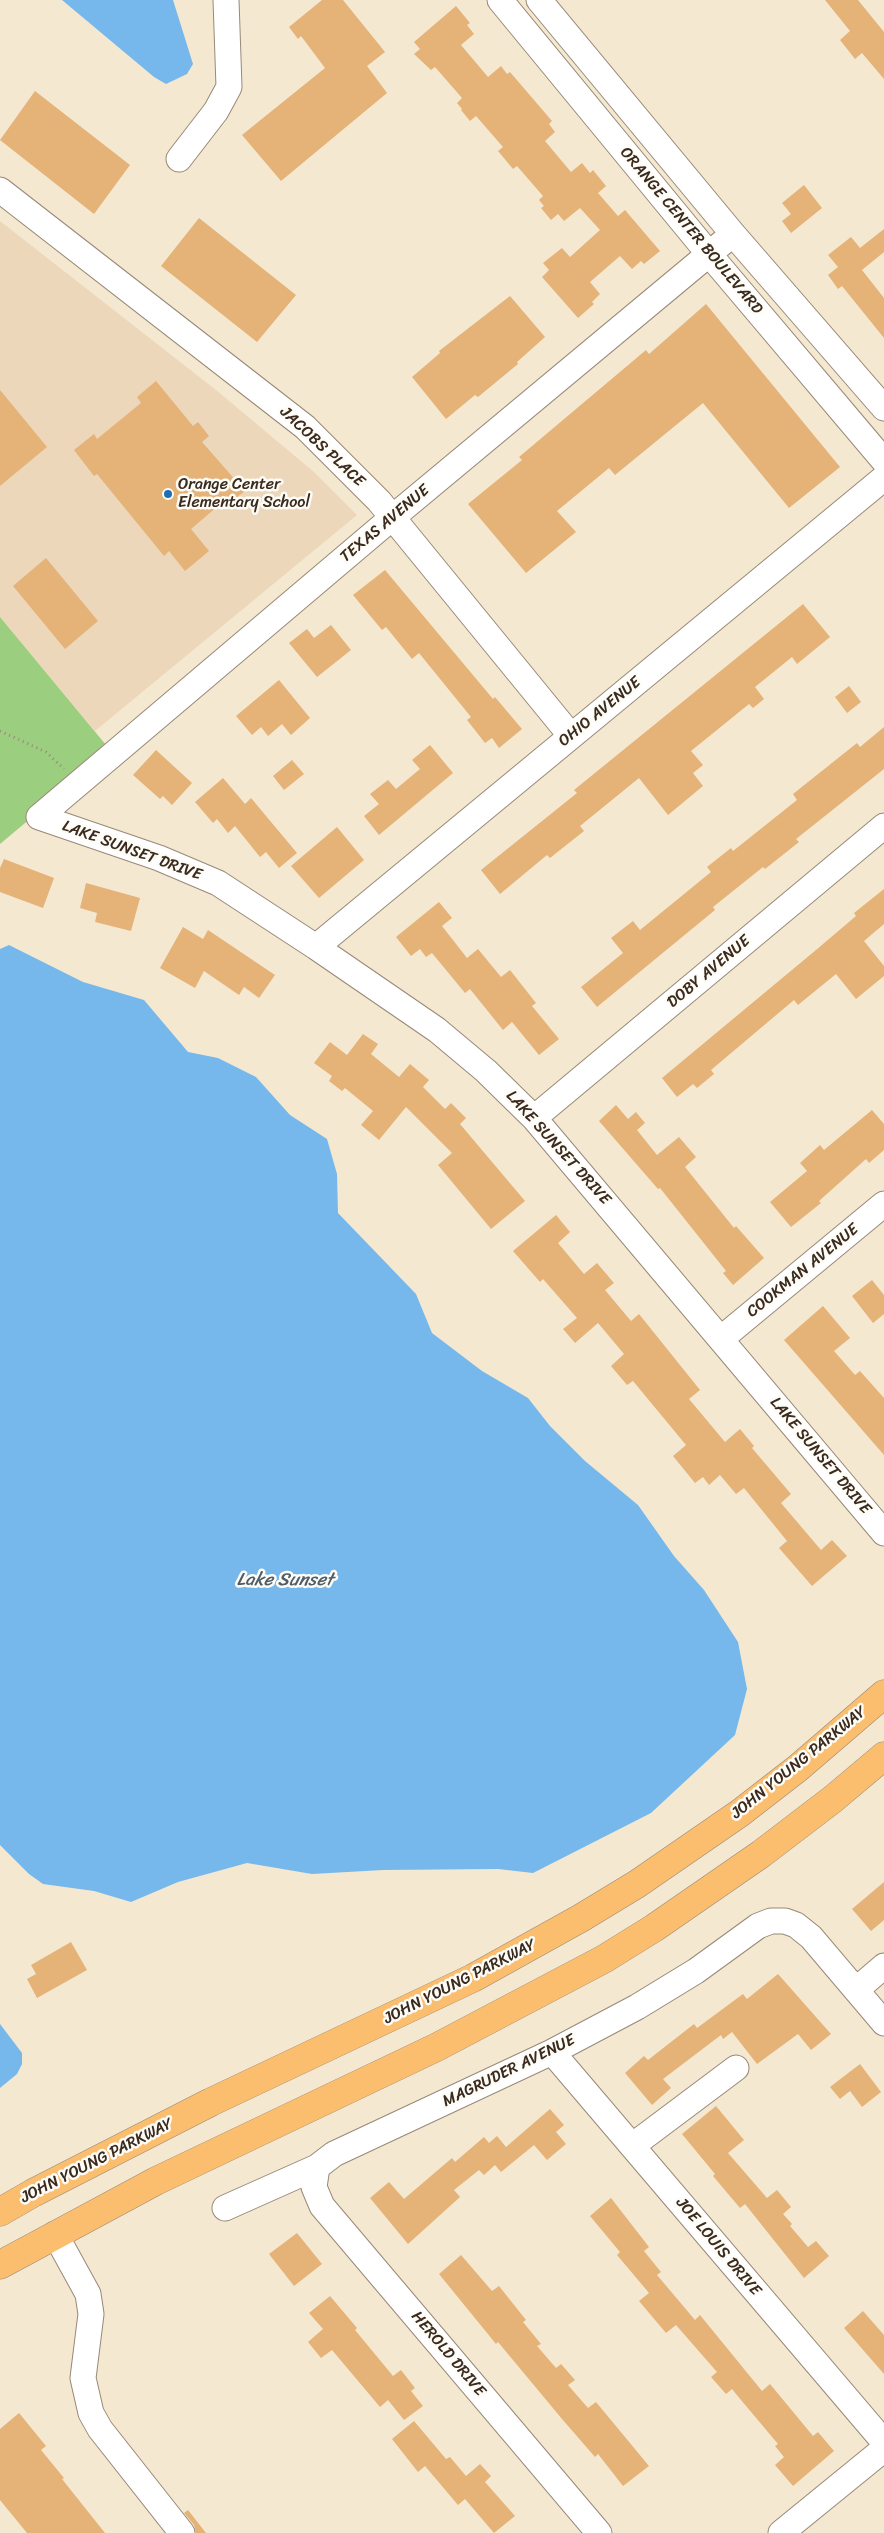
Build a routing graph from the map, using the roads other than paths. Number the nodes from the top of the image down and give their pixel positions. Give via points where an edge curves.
1 (226, 0) edge
2 (500, 0) edge
3 (539, 0) edge
4 (179, 159) dead end
5 (0, 190) edge
6 (733, 234) junction
7 (710, 254) junction
8 (884, 408) edge
9 (884, 461) edge
10 (884, 478) edge
11 (393, 517) junction
12 (571, 736) junction
13 (39, 817) joint
14 (884, 826) edge
15 (316, 947) junction
16 (534, 1118) junction
17 (884, 1204) edge
18 (722, 1338) junction
19 (884, 1533) edge
20 (884, 1694) edge
21 (884, 1756) edge
22 (884, 1966) edge
23 (856, 1990) junction
24 (884, 2023) edge
25 (552, 2052) junction
26 (736, 2068) dead end
27 (632, 2146) junction
28 (317, 2167) junction
29 (225, 2208) dead end
30 (0, 2212) edge
31 (55, 2234) junction
32 (0, 2265) edge
33 (884, 2442) edge
34 (884, 2449) edge
35 (182, 2533) edge
36 (599, 2533) edge
37 (781, 2533) edge

1 - 4 street via 229,88 216,111
2 - 7 street, ORANGE CENTER BOULEVARD
3 - 6 street, ORANGE CENTER BOULEVARD
5 - 11 street, JACOBS PLACE via 305,427
6 - 7 street, TEXAS AVENUE
6 - 8 street, ORANGE CENTER BOULEVARD
7 - 9 street, ORANGE CENTER BOULEVARD
7 - 11 street, TEXAS AVENUE
10 - 12 street, OHIO AVENUE
11 - 12 street, JACOBS PLACE
11 - 13 street, TEXAS AVENUE
12 - 15 street, OHIO AVENUE
13 - 15 street, LAKE SUNSET DRIVE via 159,858 218,883
14 - 16 street, DOBY AVENUE
15 - 16 street, LAKE SUNSET DRIVE via 436,1030 486,1070
16 - 18 street, LAKE SUNSET DRIVE
17 - 18 street, COOKMAN AVENUE
18 - 19 street, LAKE SUNSET DRIVE
20 - 30 main road, JOHN YOUNG PARKWAY via 740,1813 581,1918 473,1978 177,2119
21 - 31 main road via 761,1854 604,1959 490,2021 156,2181
22 - 23 street
23 - 24 street
23 - 25 street, MAGRUDER AVENUE via 811,1936 796,1925 771,1921 758,1926 696,1971
25 - 27 street, JOE LOUIS DRIVE
25 - 28 street, MAGRUDER AVENUE via 334,2154
26 - 27 street
27 - 33 street, JOE LOUIS DRIVE
28 - 29 street, MAGRUDER AVENUE
28 - 36 street, HEROLD DRIVE via 314,2187 322,2206
31 - 32 main road
31 - 35 street via 88,2294 91,2314 84,2378 91,2412 100,2429
34 - 37 street

